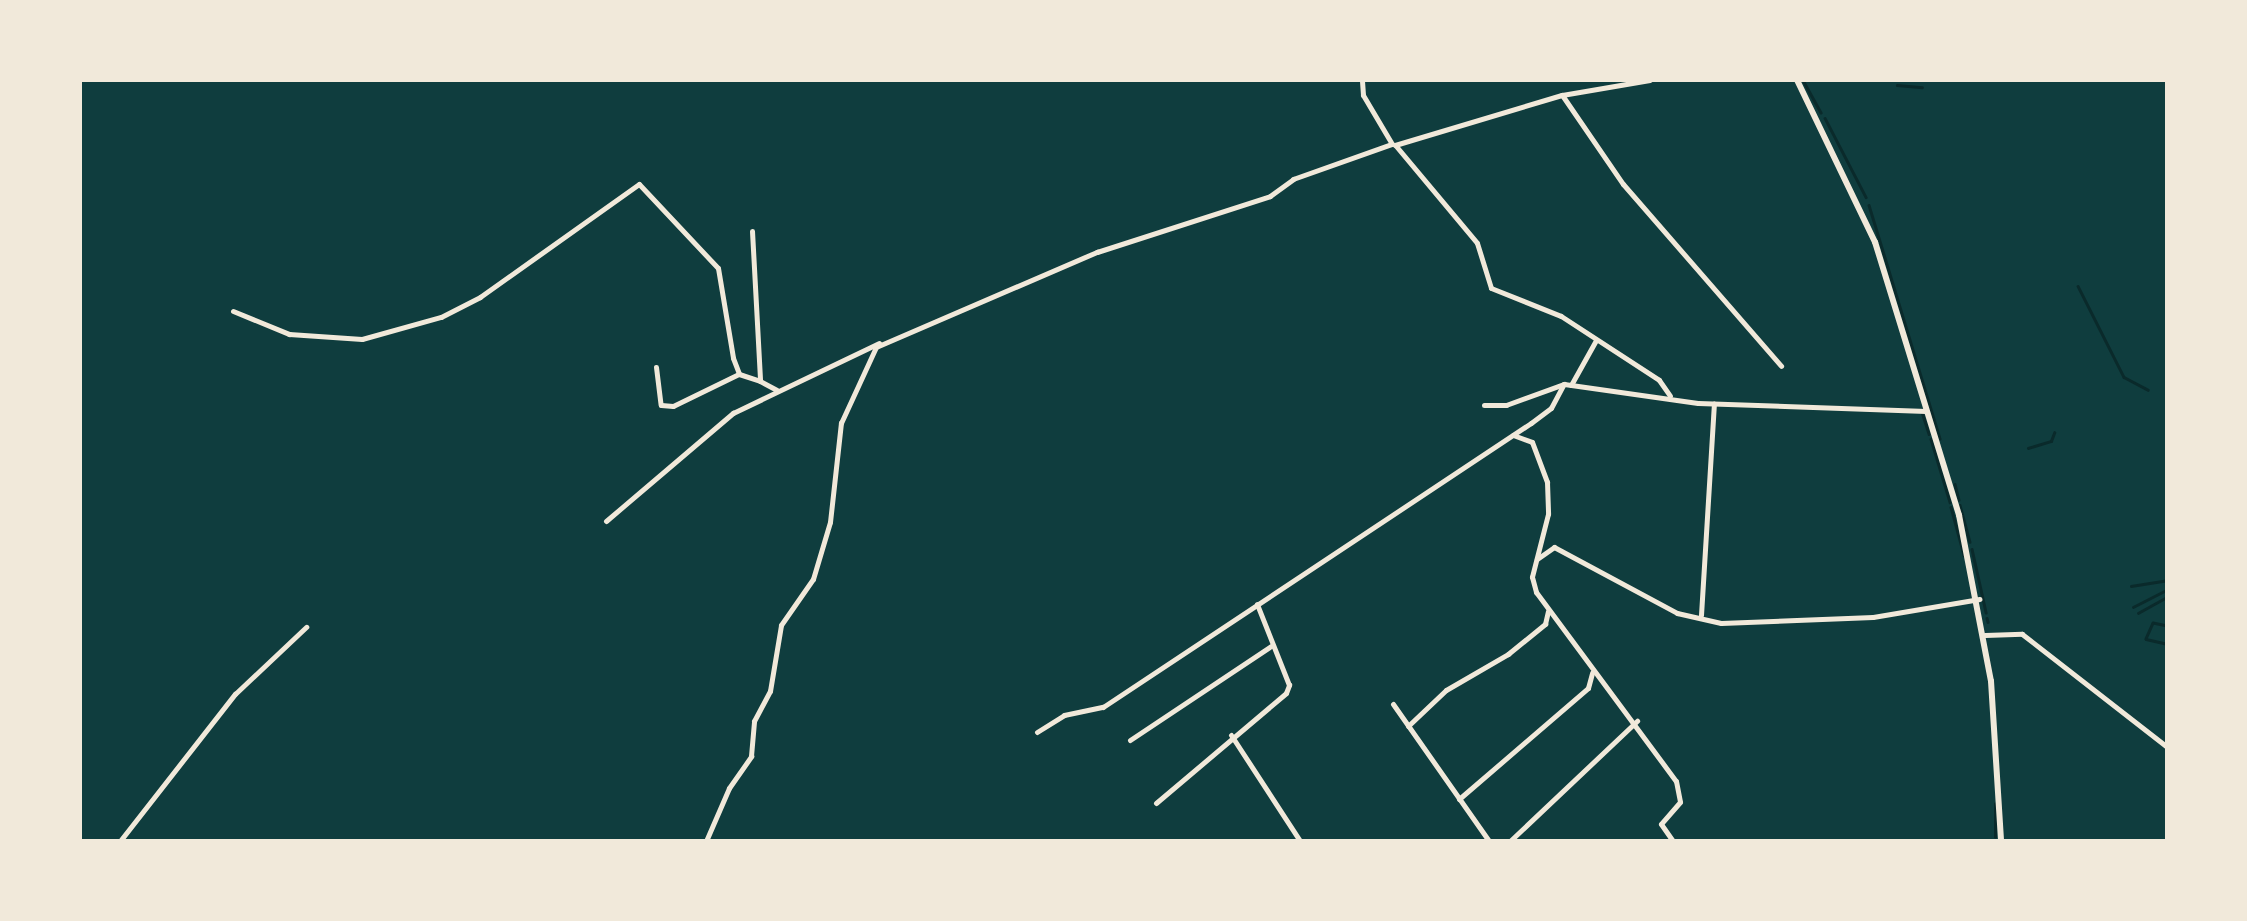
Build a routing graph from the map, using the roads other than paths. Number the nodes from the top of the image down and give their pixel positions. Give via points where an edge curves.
1 (1362, 80) edge
2 (1650, 80) edge
3 (1797, 80) edge
4 (1562, 95) junction
5 (1394, 145) junction
6 (752, 231) dead end
7 (233, 311) dead end
8 (886, 340) junction
9 (1596, 340) junction
10 (1781, 366) dead end
11 (656, 367) dead end
12 (739, 374) junction
13 (760, 381) junction
14 (1567, 385) junction
15 (780, 390) junction
16 (1670, 396) junction
17 (1714, 402) junction
18 (1484, 405) dead end
19 (1926, 411) junction
20 (1528, 425) junction
21 (1513, 435) junction
22 (1528, 440) junction
23 (606, 521) dead end
24 (1536, 560) junction
25 (1979, 600) junction
26 (1257, 604) junction
27 (1548, 610) junction
28 (1701, 616) junction
29 (1545, 624) junction
30 (1557, 624) junction
31 (306, 626) dead end
32 (1985, 635) junction
33 (1271, 646) junction
34 (1592, 672) junction
35 (1588, 688) junction
36 (1604, 688) junction
37 (1393, 704) dead end
38 (1637, 722) junction
39 (1408, 726) junction
40 (1037, 732) dead end
41 (1230, 736) junction
42 (1130, 740) dead end
43 (2167, 747) edge
44 (1459, 799) junction
45 (1156, 803) dead end
46 (120, 841) edge
47 (706, 841) edge
48 (1300, 841) edge
49 (1489, 841) edge
50 (1510, 841) edge
51 (1673, 841) edge
52 (2001, 841) edge

1 - 5 street via 1361,93
2 - 4 street
3 - 19 main road via 1875,242
4 - 5 street
4 - 10 street via 1623,184
5 - 8 street via 1292,179 1270,196 1097,252
5 - 9 street via 1477,244 1491,288 1561,316
6 - 13 street
7 - 12 street via 289,334 362,339 440,318 640,184 718,268
8 - 15 street
8 - 47 street via 870,355 842,424 824,547 810,588 781,625 749,763 728,788
9 - 14 street
9 - 16 street via 1658,380
11 - 12 street via 661,405 672,406
12 - 13 street
13 - 15 street
14 - 16 street
14 - 18 street via 1506,405
14 - 20 street
15 - 23 street via 733,414
16 - 17 street
17 - 19 street
17 - 28 street
19 - 25 main road
20 - 21 street
20 - 22 street
21 - 22 street
21 - 26 street
22 - 24 street via 1548,482
24 - 27 street via 1532,577
24 - 28 street via 1554,547 1677,614
25 - 28 street via 1873,617 1721,623
25 - 32 main road
26 - 33 street
26 - 40 street via 1102,707 1064,715
27 - 29 street
27 - 30 street
29 - 30 street
29 - 39 street via 1424,706
30 - 34 street
31 - 46 street via 235,694
32 - 43 street via 2022,634
32 - 52 main road via 2001,776
33 - 41 street via 1289,685 1286,692
33 - 42 street
34 - 35 street
34 - 36 street
35 - 36 street
35 - 44 street
36 - 38 street
37 - 39 street
38 - 50 street
38 - 51 street via 1681,793 1661,824
39 - 44 street
41 - 45 street
41 - 48 street
44 - 49 street

